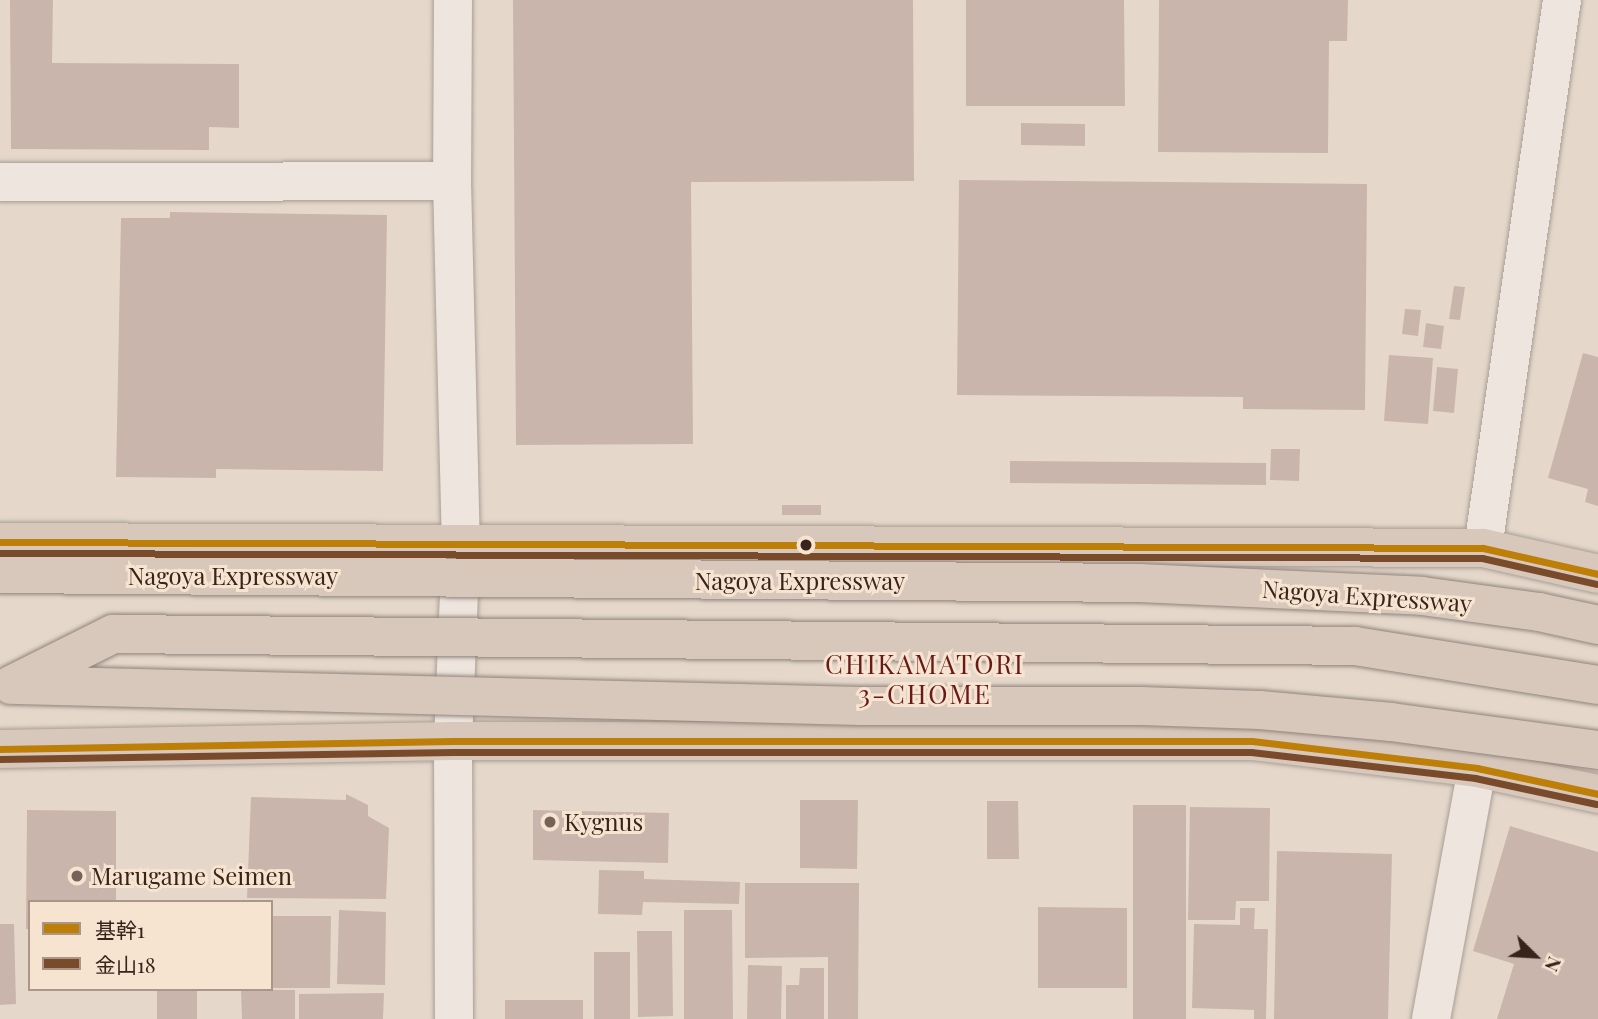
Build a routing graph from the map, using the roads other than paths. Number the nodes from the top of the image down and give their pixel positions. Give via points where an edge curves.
1 (453, 0) edge
2 (1562, 0) edge
3 (452, 181) junction
4 (0, 182) edge
5 (0, 542) edge
6 (461, 543) junction
7 (1483, 548) junction
8 (0, 574) edge
9 (1598, 574) edge
10 (1598, 625) edge
11 (6, 685) edge
12 (1598, 685) edge
13 (453, 741) junction
14 (0, 749) edge
15 (1598, 750) edge
16 (1477, 768) junction
17 (1598, 794) edge
18 (454, 1019) edge
19 (1431, 1019) edge

1 - 3 street
2 - 7 street
3 - 4 street
3 - 6 street
5 - 6 highway
6 - 7 highway
6 - 13 street
7 - 9 highway
8 - 10 highway, Nagoya Expressway, bridge via 1139,583 1422,596
11 - 12 highway, bridge via 113,634 1355,646
11 - 15 highway, bridge via 861,706 1260,710
13 - 14 highway
13 - 16 highway via 1252,741
13 - 18 street
16 - 17 highway
16 - 19 street

